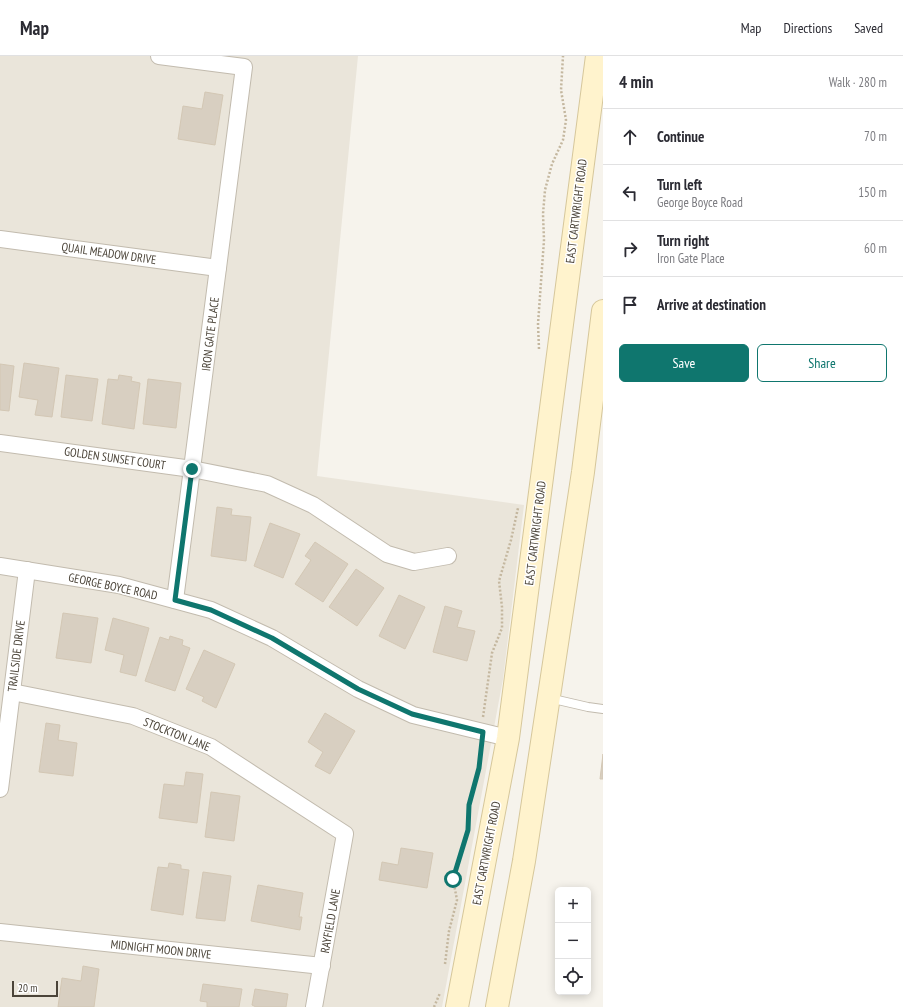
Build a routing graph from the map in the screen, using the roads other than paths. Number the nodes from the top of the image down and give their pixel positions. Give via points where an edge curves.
1 (159, 56) edge
2 (597, 56) edge
3 (0, 239) edge
4 (218, 268) junction
5 (603, 311) edge
6 (0, 443) edge
7 (192, 469) junction
8 (448, 556) dead end
9 (0, 566) edge
10 (27, 570) junction
11 (175, 600) junction
12 (12, 692) junction
13 (549, 698) junction
14 (603, 709) edge
15 (508, 738) junction
16 (0, 789) edge
17 (345, 834) joint
18 (0, 932) edge
19 (322, 966) junction
20 (314, 1007) edge
21 (457, 1007) edge
22 (497, 1007) edge

1 - 4 street, IRON GATE PLACE via 244,67
2 - 15 main road, EAST CARTWRIGHT ROAD
3 - 4 street, QUAIL MEADOW DRIVE
4 - 7 street, IRON GATE PLACE
5 - 13 main road via 583,472
6 - 7 street, GOLDEN SUNSET COURT
7 - 8 street, GOLDEN SUNSET COURT via 267,484 313,505 387,554 414,562
7 - 11 street, IRON GATE PLACE
9 - 10 street, GEORGE BOYCE ROAD
10 - 11 street, GEORGE BOYCE ROAD via 120,585
10 - 12 street, TRAILSIDE DRIVE
11 - 15 street, GEORGE BOYCE ROAD via 211,610 272,638 358,689 412,714
12 - 16 street, TRAILSIDE DRIVE
12 - 17 street, STOCKTON LANE via 133,716 211,747
13 - 14 lane
13 - 22 main road via 524,861
15 - 21 main road, EAST CARTWRIGHT ROAD
17 - 19 street, RAYFIELD LANE
18 - 19 street, MIDNIGHT MOON DRIVE
19 - 20 street, RAYFIELD LANE

